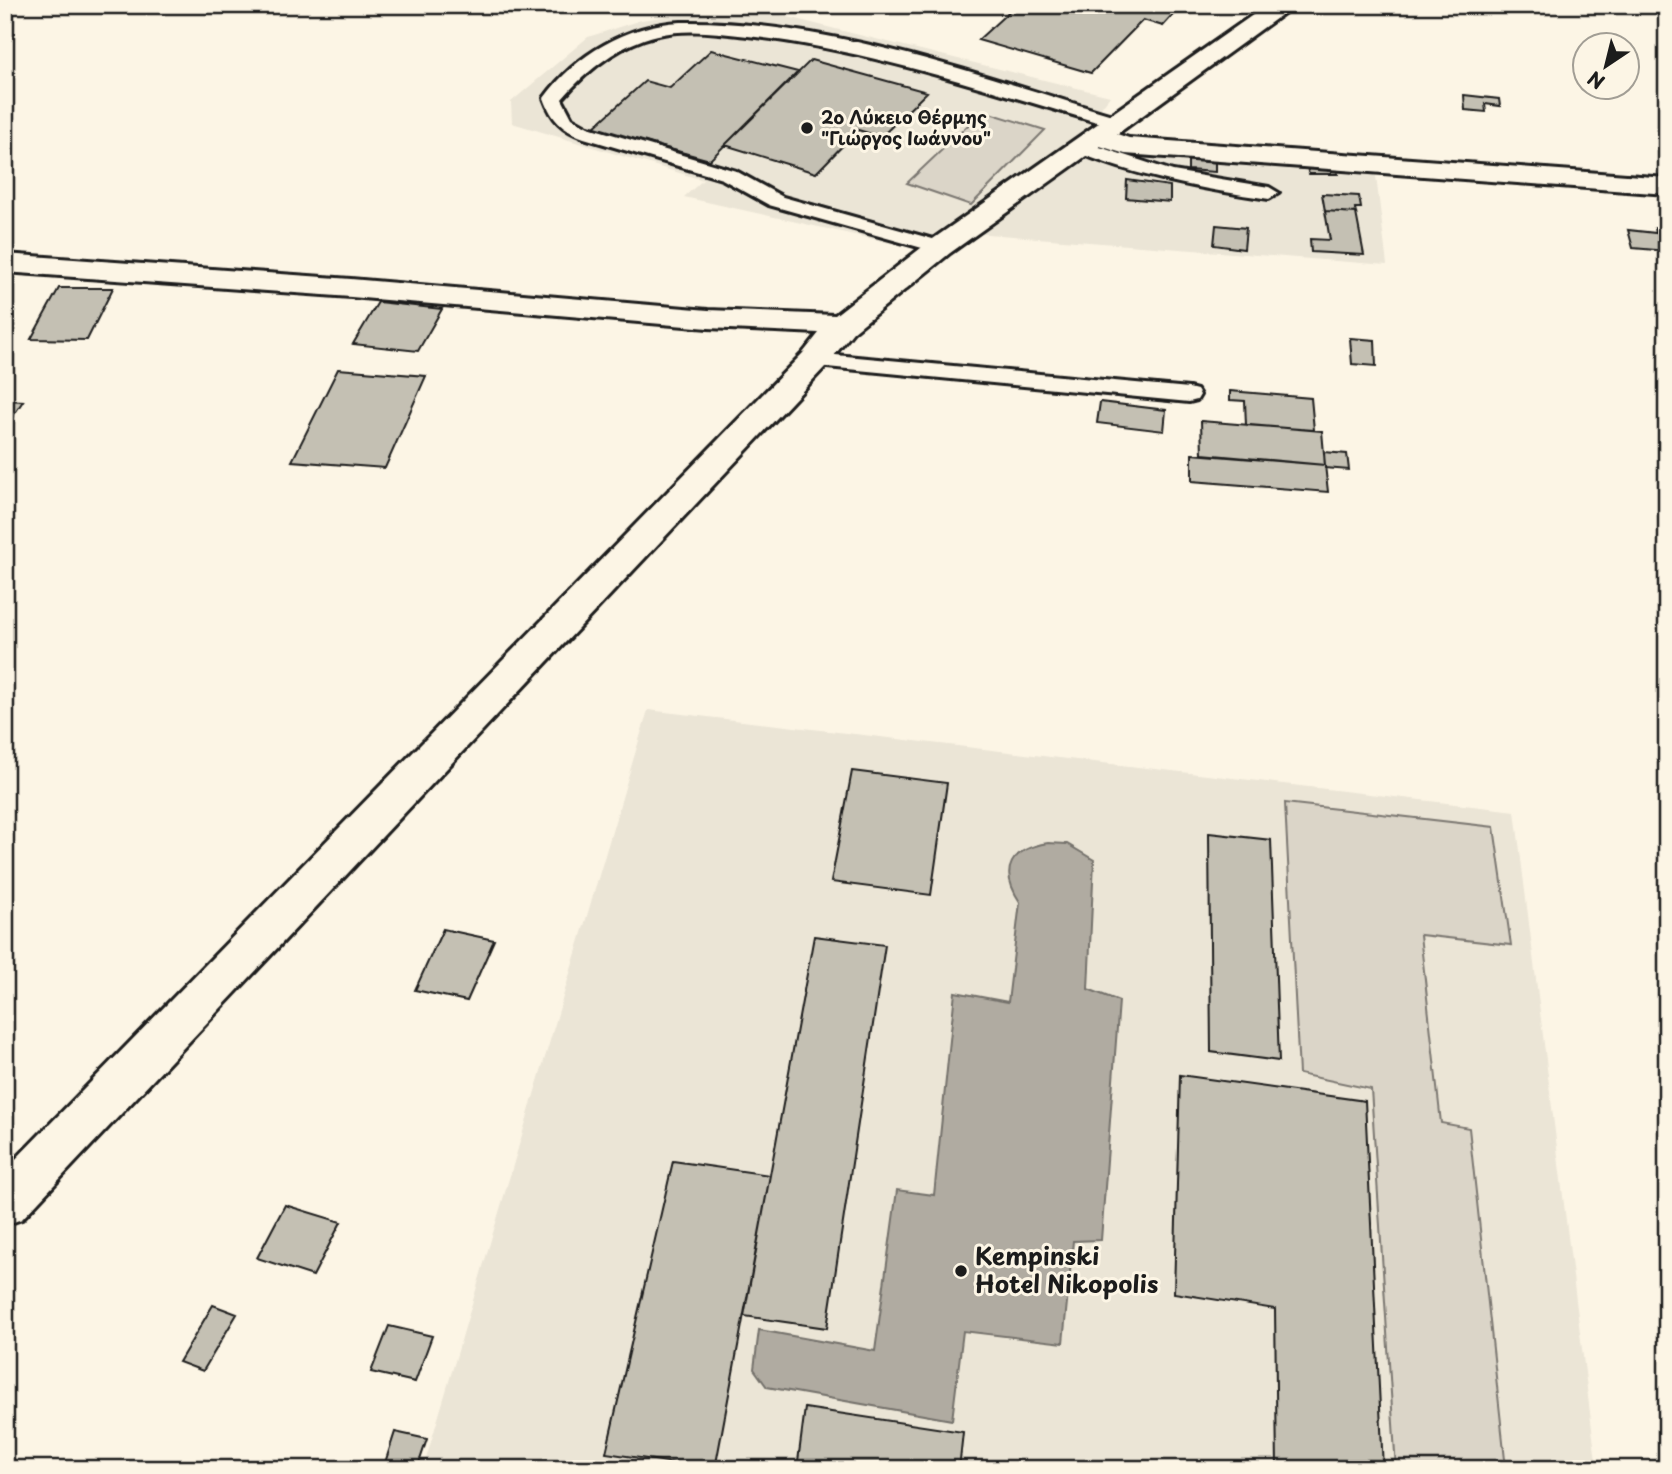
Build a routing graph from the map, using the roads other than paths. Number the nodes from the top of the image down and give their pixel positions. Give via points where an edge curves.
1 (1283, 5) edge
2 (1098, 135) junction
3 (1667, 186) edge
4 (1269, 193) dead end
5 (940, 247) junction
6 (5, 263) edge
7 (842, 325) junction
8 (814, 360) junction
9 (1189, 396) dead end
10 (5, 1203) edge

1 - 2 street
2 - 3 street via 1125,146
2 - 4 lane via 1109,159 1169,178
2 - 5 street
2 - 5 lane via 808,38 694,26 655,30 618,42 573,75 553,98 560,118 590,134 729,175 775,201
5 - 7 street
6 - 7 street via 708,319
7 - 8 street
8 - 9 lane
8 - 10 street

